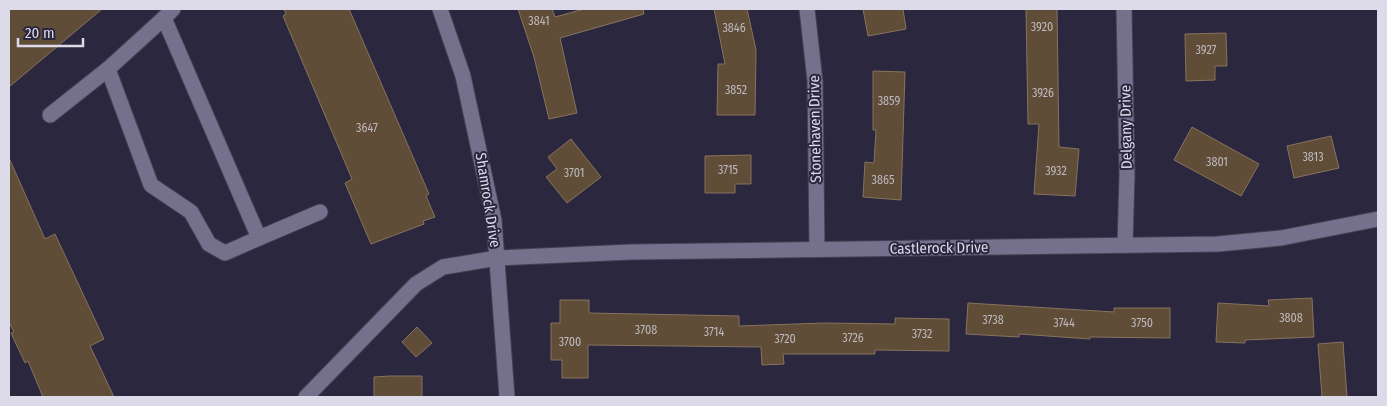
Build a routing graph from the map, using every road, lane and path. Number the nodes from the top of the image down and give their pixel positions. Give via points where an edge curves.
1 (440, 9) edge
2 (807, 9) edge
3 (1124, 9) edge
4 (169, 13) edge
5 (108, 69) junction
6 (50, 115) dead end
7 (320, 212) dead end
8 (1378, 219) edge
9 (259, 238) junction
10 (1125, 245) junction
11 (817, 249) junction
12 (497, 258) junction
13 (306, 397) edge
14 (507, 397) edge

1 - 12 street, Shamrock Drive via 463,76 474,121 494,220
2 - 11 street, Stonehaven Drive via 816,81
3 - 10 street, Delgany Drive
4 - 5 street
4 - 9 street
5 - 6 street
5 - 9 street via 151,185 190,212 208,244 225,253
7 - 9 street
8 - 10 street, Castlerock Drive via 1281,238 1218,244
10 - 11 street, Castlerock Drive
11 - 12 street, Castlerock Drive
12 - 13 street, Castlerock Drive via 444,267 416,284
12 - 14 street, Shamrock Drive

